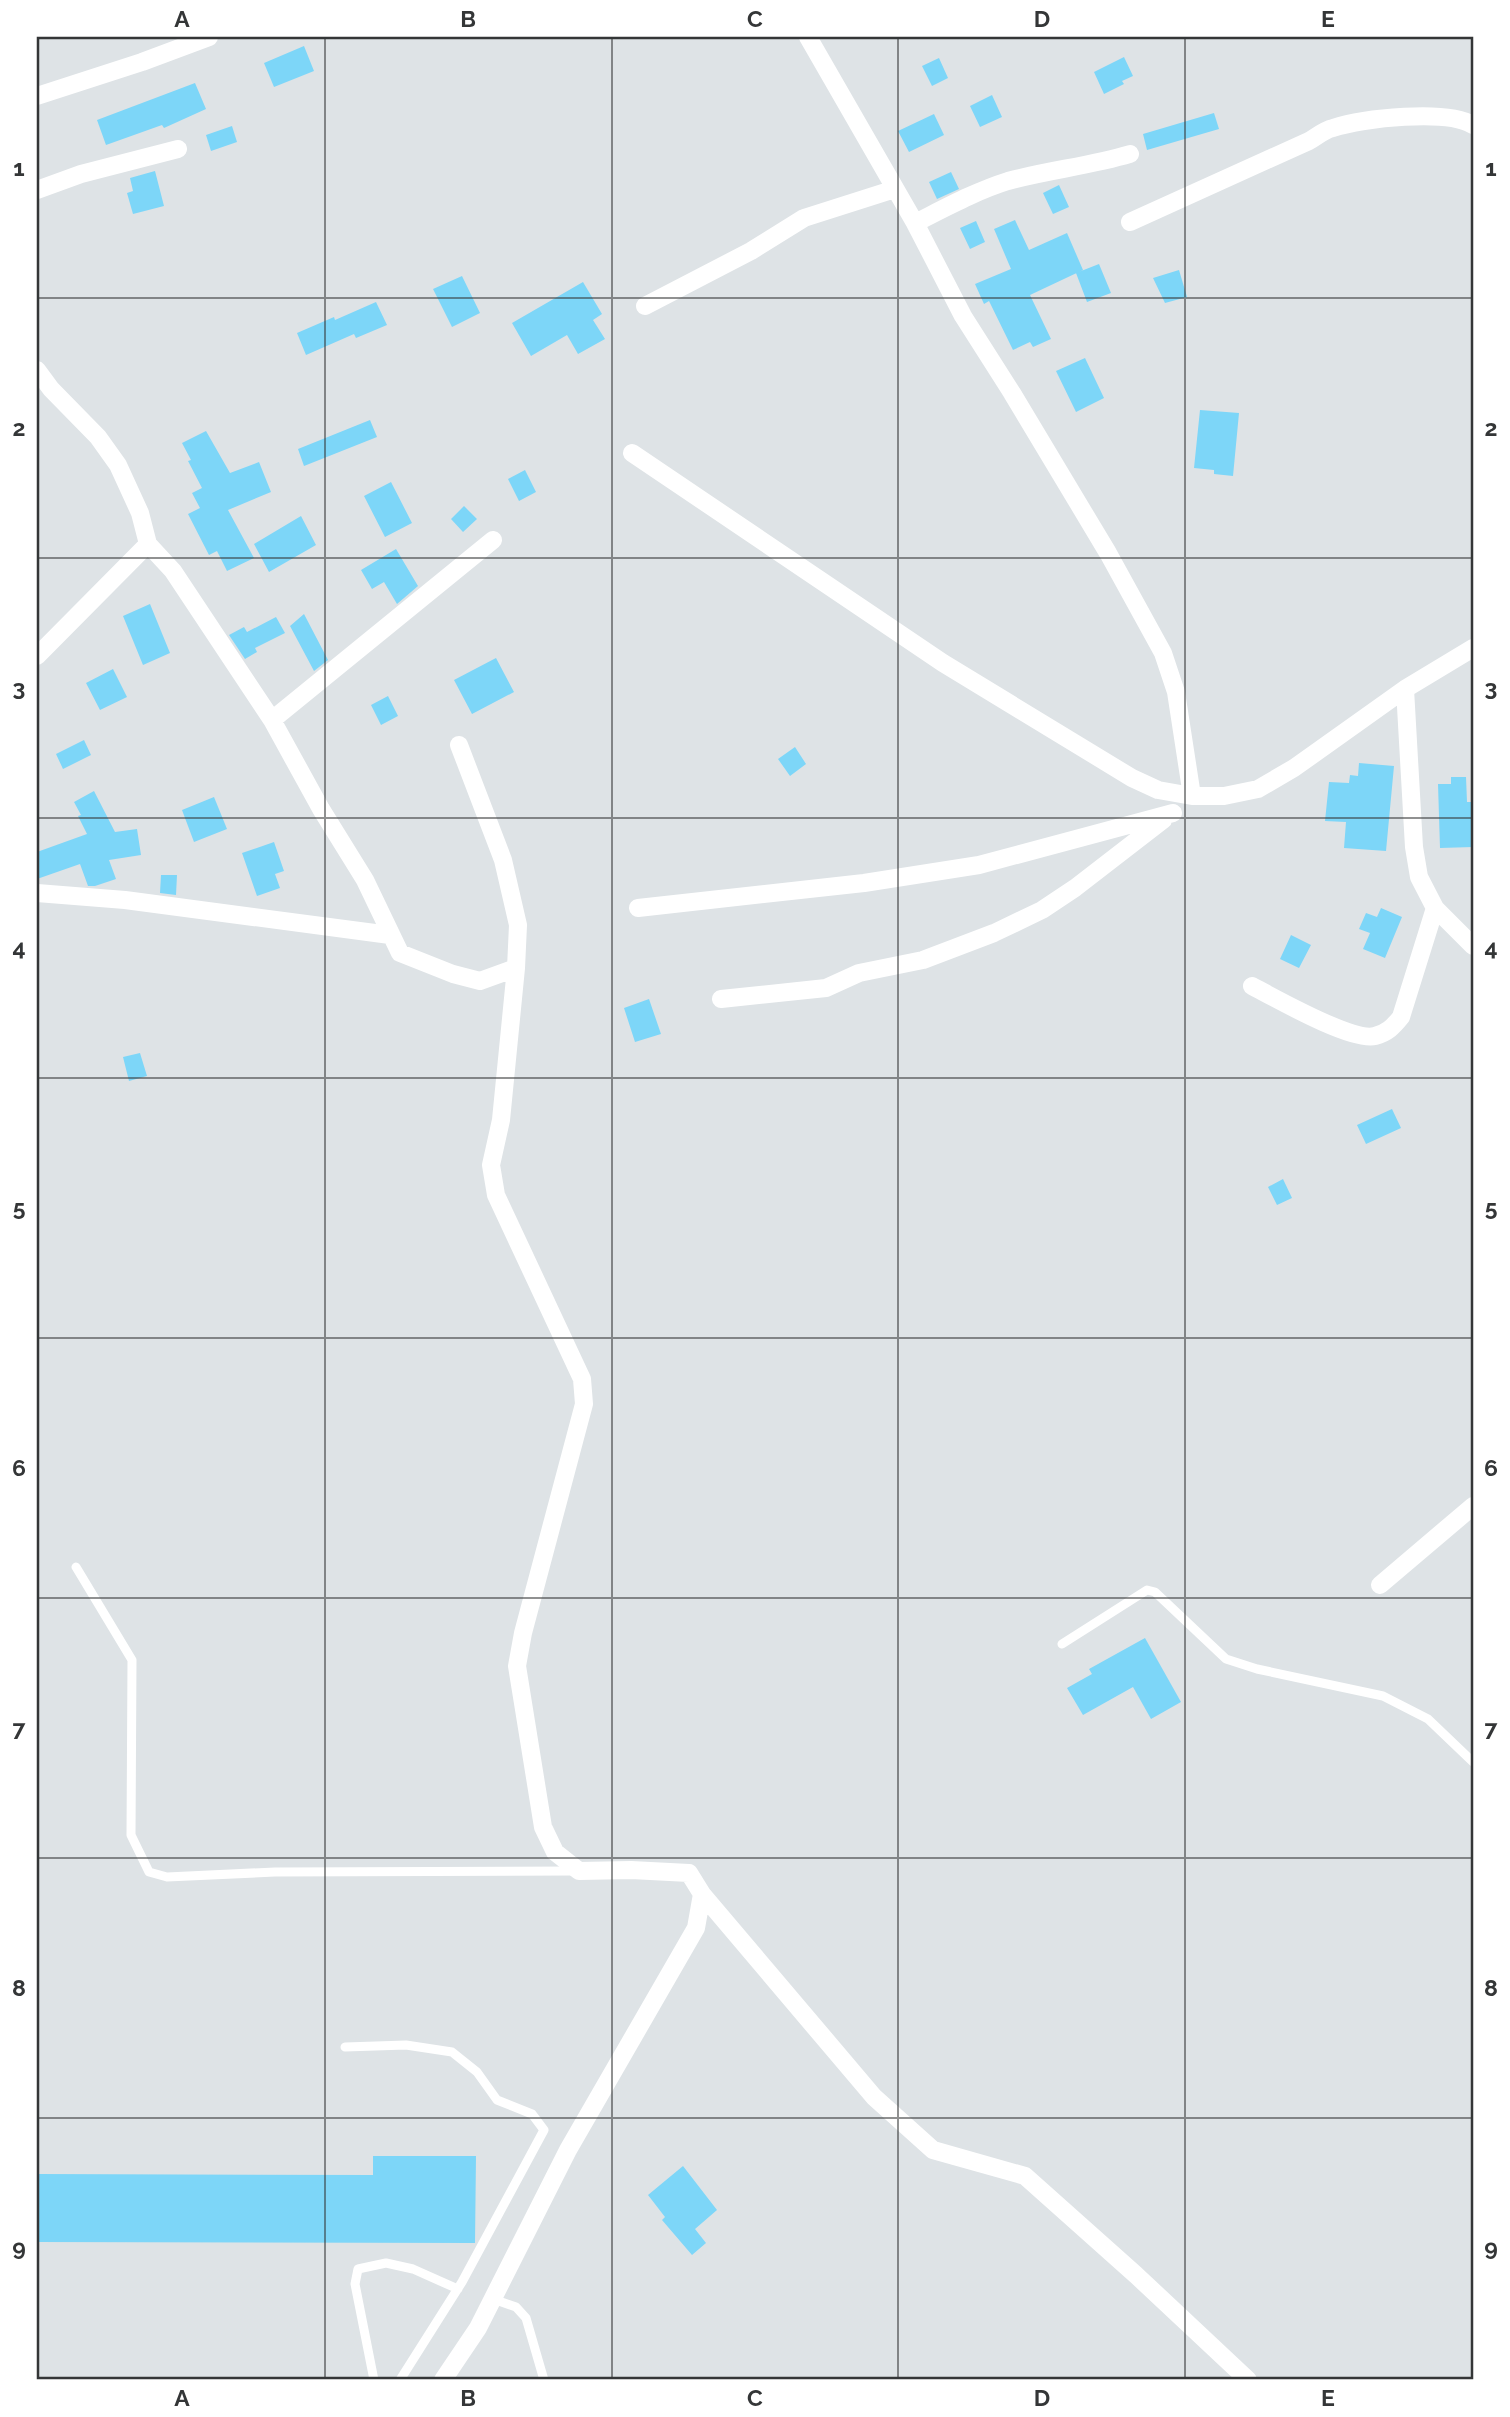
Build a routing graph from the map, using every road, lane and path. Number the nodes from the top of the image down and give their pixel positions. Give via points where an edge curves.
1 (209, 37) edge
2 (808, 37) edge
3 (37, 96) edge
4 (1473, 125) edge
5 (178, 149) dead end
6 (1130, 154) dead end
7 (895, 189) junction
8 (37, 190) edge
9 (1130, 222) dead end
10 (915, 223) junction
11 (645, 306) dead end
12 (37, 370) edge
13 (632, 453) dead end
14 (493, 540) dead end
15 (148, 544) junction
16 (1473, 648) edge
17 (37, 656) edge
18 (1405, 689) junction
19 (272, 720) junction
20 (459, 745) dead end
21 (1192, 796) junction
22 (1173, 813) junction
23 (37, 893) edge
24 (638, 908) dead end
25 (1435, 908) junction
26 (390, 935) junction
27 (1473, 946) edge
28 (516, 968) junction
29 (1252, 986) dead end
30 (721, 999) dead end
31 (1473, 1506) edge
32 (76, 1567) dead end
33 (1380, 1585) dead end
34 (1062, 1644) dead end
35 (1473, 1762) edge
36 (579, 1871) junction
37 (702, 1894) junction
38 (345, 2046) dead end
39 (458, 2289) junction
40 (494, 2299) junction
41 (374, 2380) edge
42 (400, 2380) edge
43 (443, 2380) edge
44 (544, 2380) edge
45 (1248, 2380) edge

1 - 3 street
2 - 7 street
4 - 9 street via 1464,119 1416,116 1331,128
5 - 8 street
6 - 10 street via 1008,182
7 - 10 street
7 - 11 street via 804,218
10 - 21 street via 963,316 1108,553 1163,653 1175,692
12 - 15 street via 118,465 141,513
13 - 21 street via 943,663 1132,778 1158,790
14 - 19 street
15 - 17 street
15 - 19 street via 173,571
16 - 18 street
18 - 21 street via 1258,789
18 - 25 street via 1413,847 1419,877
19 - 26 street via 365,880
20 - 28 street via 503,860 518,925
21 - 22 street
22 - 24 street via 979,864 864,883
22 - 30 street via 1075,888 994,933 923,960 859,973 826,988
23 - 26 street
25 - 27 street
25 - 29 street via 1401,1017 1390,1030 1372,1037 1347,1032
26 - 28 street via 400,953 453,974 480,981
28 - 36 street via 501,1120 491,1165 496,1195 582,1379 584,1404 517,1666 543,1827 555,1852
31 - 33 street
32 - 36 lane via 132,1660 131,1835 149,1872 167,1877
34 - 35 lane via 1147,1590 1155,1592 1226,1659 1383,1696 1428,1719
36 - 37 street via 689,1873
37 - 40 street via 696,1927 568,2150
37 - 45 street via 874,2097 933,2150 1025,2176
38 - 39 lane via 406,2045 452,2052 477,2072 497,2100 532,2114 544,2130
39 - 41 lane via 413,2269 386,2263 358,2269 355,2284
39 - 42 lane
40 - 43 street
40 - 44 lane via 516,2307 526,2318

